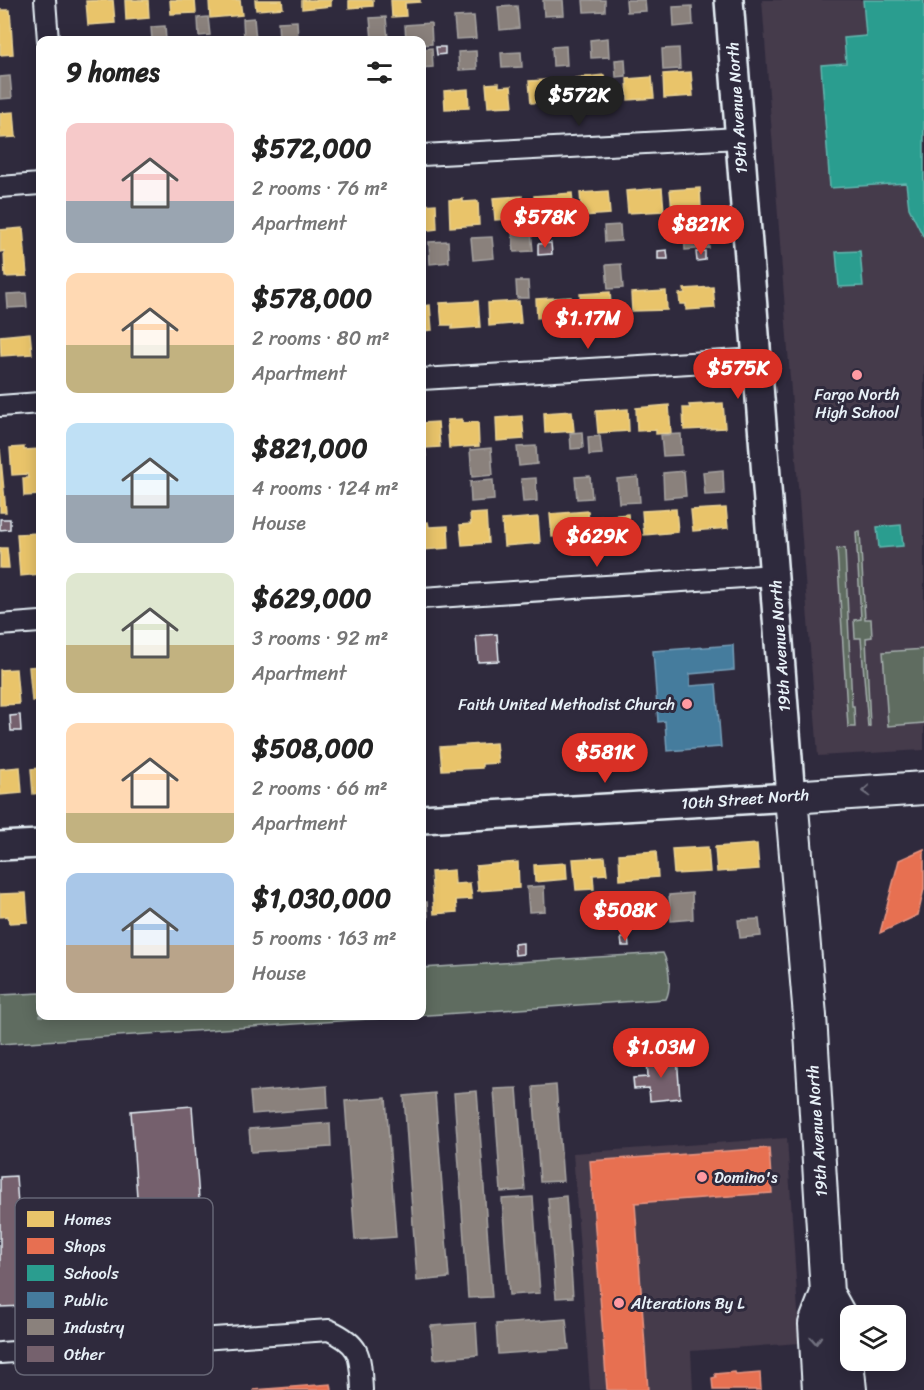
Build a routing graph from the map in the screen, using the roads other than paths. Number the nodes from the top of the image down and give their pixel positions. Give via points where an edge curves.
1 (45, 0) edge
2 (729, 0) edge
3 (48, 36) edge
4 (739, 138) junction
5 (426, 155) edge
6 (36, 184) edge
7 (0, 187) edge
8 (757, 358) junction
9 (426, 379) edge
10 (36, 403) edge
11 (0, 406) edge
12 (775, 575) junction
13 (426, 598) edge
14 (36, 622) edge
15 (0, 625) edge
16 (924, 788) edge
17 (791, 797) junction
18 (426, 819) edge
19 (36, 844) edge
20 (0, 846) edge
21 (827, 1293) junction
22 (213, 1338) edge
23 (15, 1352) edge
24 (0, 1353) edge
25 (362, 1390) edge
26 (819, 1390) edge
27 (850, 1390) edge

1 - 3 street
2 - 4 street, 19th Avenue North
4 - 5 street
4 - 8 street, 19th Avenue North
6 - 7 street
8 - 9 street
8 - 12 street, 19th Avenue North
10 - 11 street
12 - 13 street
12 - 17 street, 19th Avenue North
14 - 15 street
16 -> 17 main road, 10th Street North
17 - 18 street, 10th Street North
17 - 21 main road, 19th Avenue North via 810,1016
19 - 20 street
21 -> 26 main road, 19th Avenue North via 814,1324
21 - 27 main road, 19th Avenue North via 843,1322
22 - 25 street via 329,1330 349,1339 361,1360
23 - 24 street

